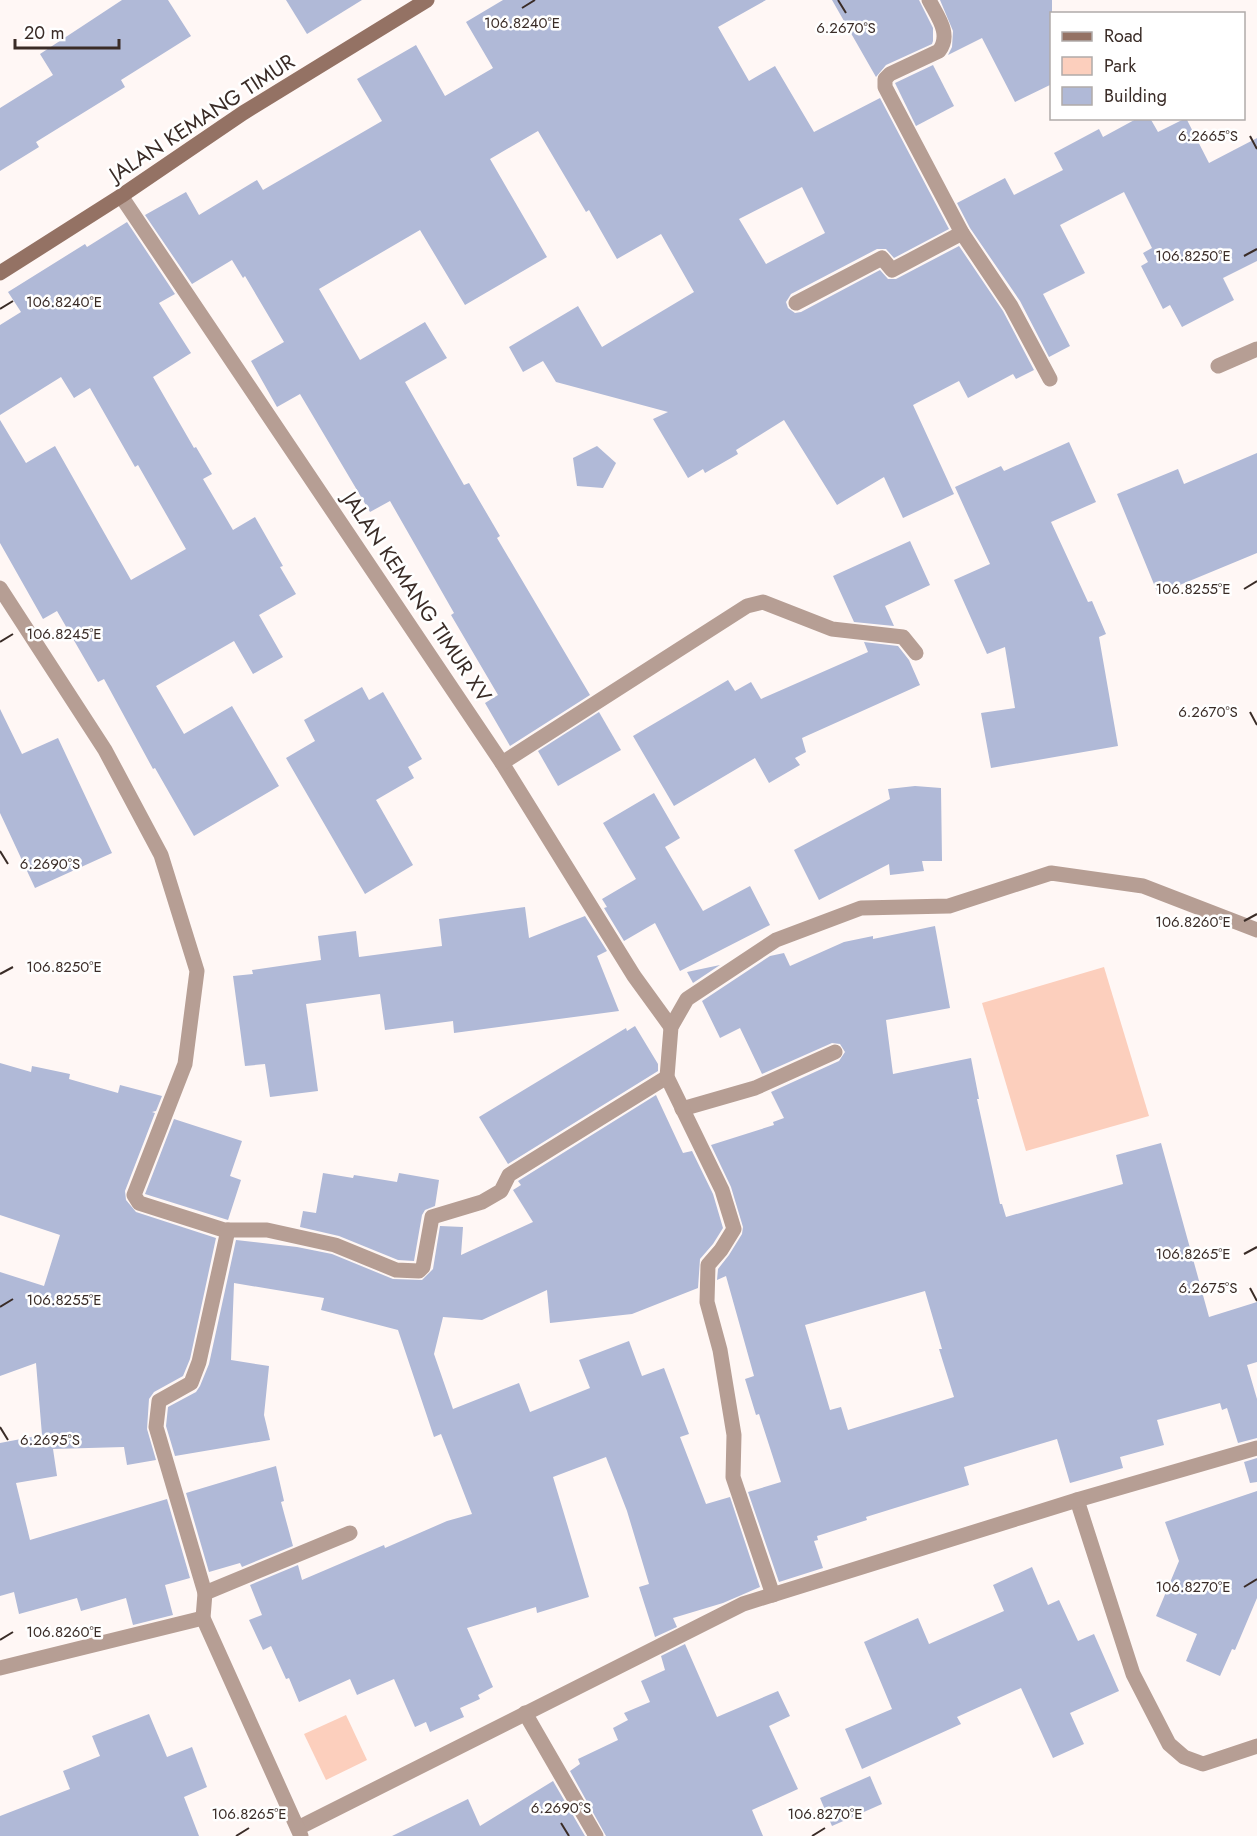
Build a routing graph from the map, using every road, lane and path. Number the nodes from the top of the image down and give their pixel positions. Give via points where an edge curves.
1 (427, 0) edge
2 (929, 0) edge
3 (121, 196) junction
4 (962, 233) junction
5 (0, 273) edge
6 (796, 303) dead end
7 (1257, 349) edge
8 (1218, 366) dead end
9 (1050, 379) dead end
10 (0, 588) edge
11 (916, 653) dead end
12 (502, 763) junction
13 (1257, 930) edge
14 (667, 1023) junction
15 (835, 1052) dead end
16 (667, 1077) junction
17 (682, 1109) junction
18 (228, 1230) junction
19 (1257, 1448) edge
20 (1077, 1500) junction
21 (350, 1533) dead end
22 (205, 1593) junction
23 (773, 1595) junction
24 (203, 1618) junction
25 (0, 1668) edge
26 (525, 1713) junction
27 (1257, 1746) edge
28 (299, 1832) edge
29 (596, 1836) edge

1 - 3 street, JALAN KEMANG TIMUR via 243,113
2 - 4 street via 945,33 945,44 939,51 890,74 885,87
3 - 5 street, JALAN KEMANG TIMUR
3 - 12 street, JALAN KEMANG TIMUR XV
4 - 6 street via 892,270 882,258
4 - 9 street via 1011,306
7 - 8 street
10 - 18 street via 105,750 161,855 197,971 185,1064 134,1195 139,1203
11 - 12 street via 903,637 832,629 763,602 747,606
12 - 14 street, JALAN KEMANG TIMUR XV
13 - 14 street via 1143,886 1051,873 949,906 861,908 776,940 687,999
14 - 16 street
15 - 17 street via 754,1088
16 - 17 street
16 - 18 street via 509,1175 501,1191 482,1202 432,1217 419,1271 396,1270 335,1245 267,1230
17 - 23 street via 722,1190 734,1229 708,1265 706,1302 720,1350 734,1435 733,1477
18 - 22 street via 191,1383 159,1401 156,1427
19 - 20 street
20 - 23 street
20 - 27 street via 1133,1674 1169,1744 1184,1757 1203,1764
21 - 22 street
22 - 24 street
23 - 26 street via 743,1604
24 - 25 street
24 - 28 street
26 - 28 street
26 - 29 street

